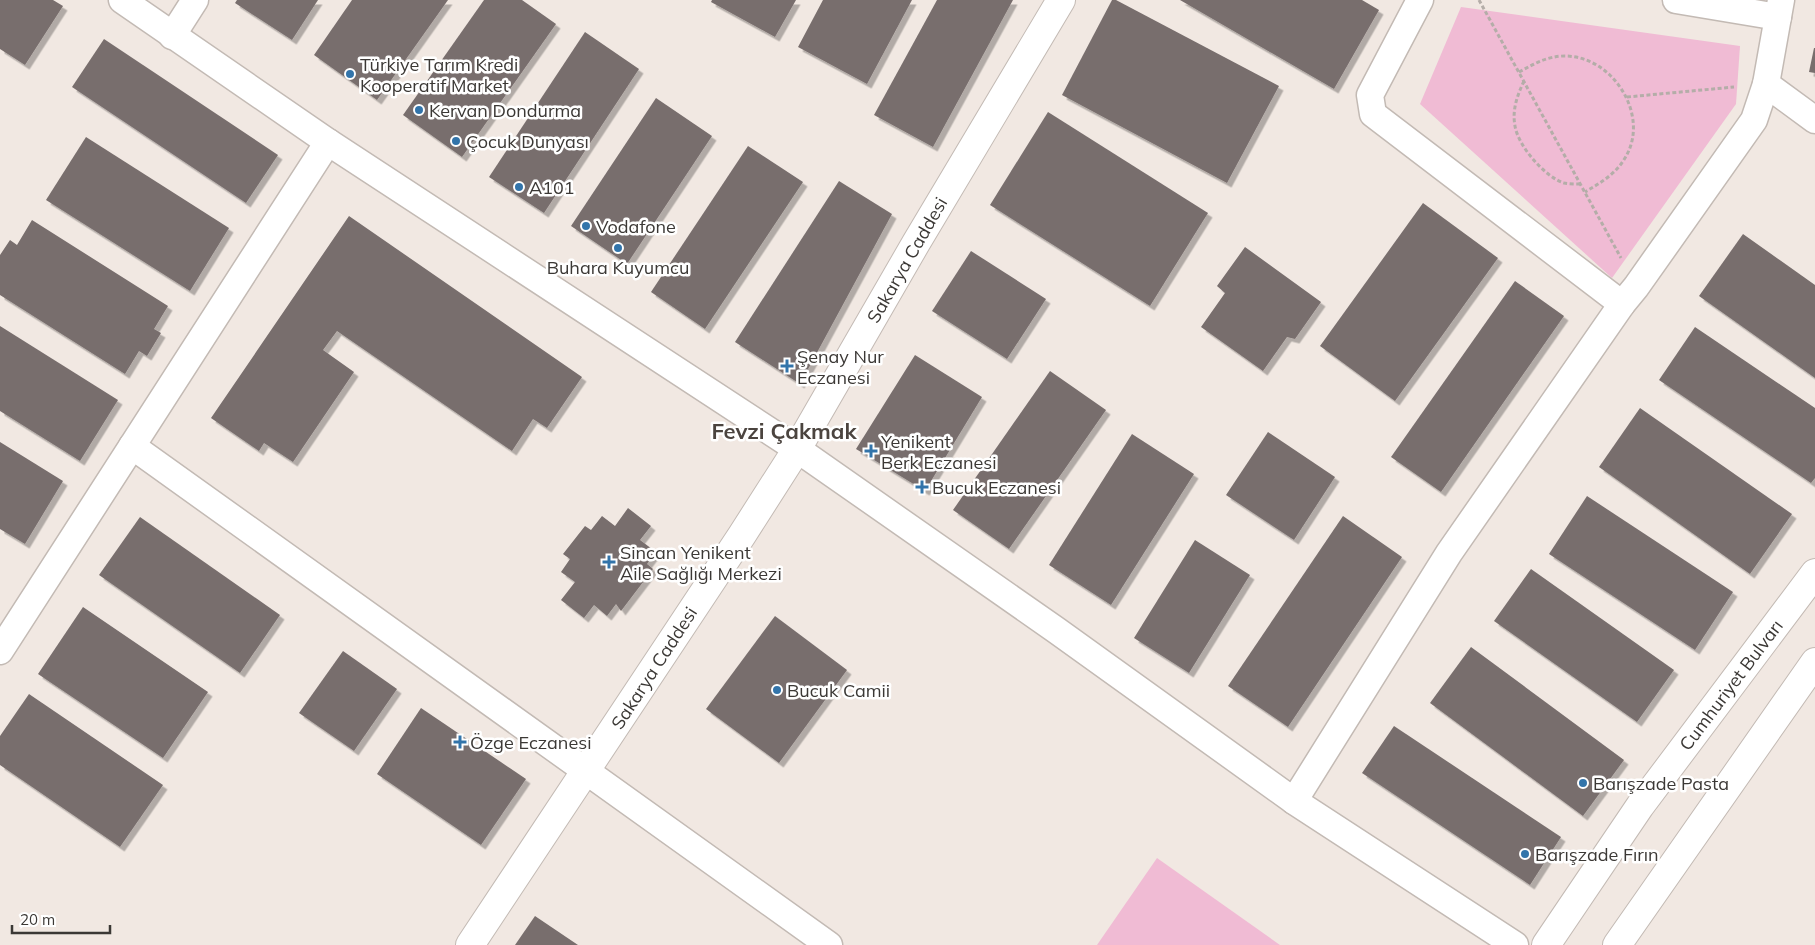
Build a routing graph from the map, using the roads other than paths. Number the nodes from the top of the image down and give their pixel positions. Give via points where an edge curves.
1 (122, 0) edge
2 (195, 0) edge
3 (1061, 0) edge
4 (1420, 0) edge
5 (1676, 0) edge
6 (1779, 8) edge
7 (172, 36) junction
8 (1766, 84) junction
9 (1815, 120) edge
10 (328, 142) junction
11 (1629, 296) junction
12 (132, 446) junction
13 (797, 449) junction
14 (1815, 573) edge
15 (0, 651) edge
16 (1815, 662) edge
17 (586, 771) junction
18 (1294, 801) junction
19 (470, 945) edge
20 (829, 945) edge
21 (1515, 945) edge
22 (1546, 945) edge
23 (1617, 945) edge

1 - 7 street
2 - 7 street
3 - 13 street, Sakarya Caddesi
4 - 11 street via 1370,95 1373,114
5 - 6 street
6 - 8 street
7 - 10 street
8 - 9 street
8 - 11 street via 1754,120
10 - 12 street
10 - 13 street
11 - 18 street via 1449,553
12 - 15 street
12 - 17 street
13 - 17 street, Sakarya Caddesi
13 - 18 street
14 - 22 street, Cumhuriyet Bulvarı via 1640,806
16 - 23 street
17 - 19 street, Sakarya Caddesi
17 - 20 street
18 - 21 street

